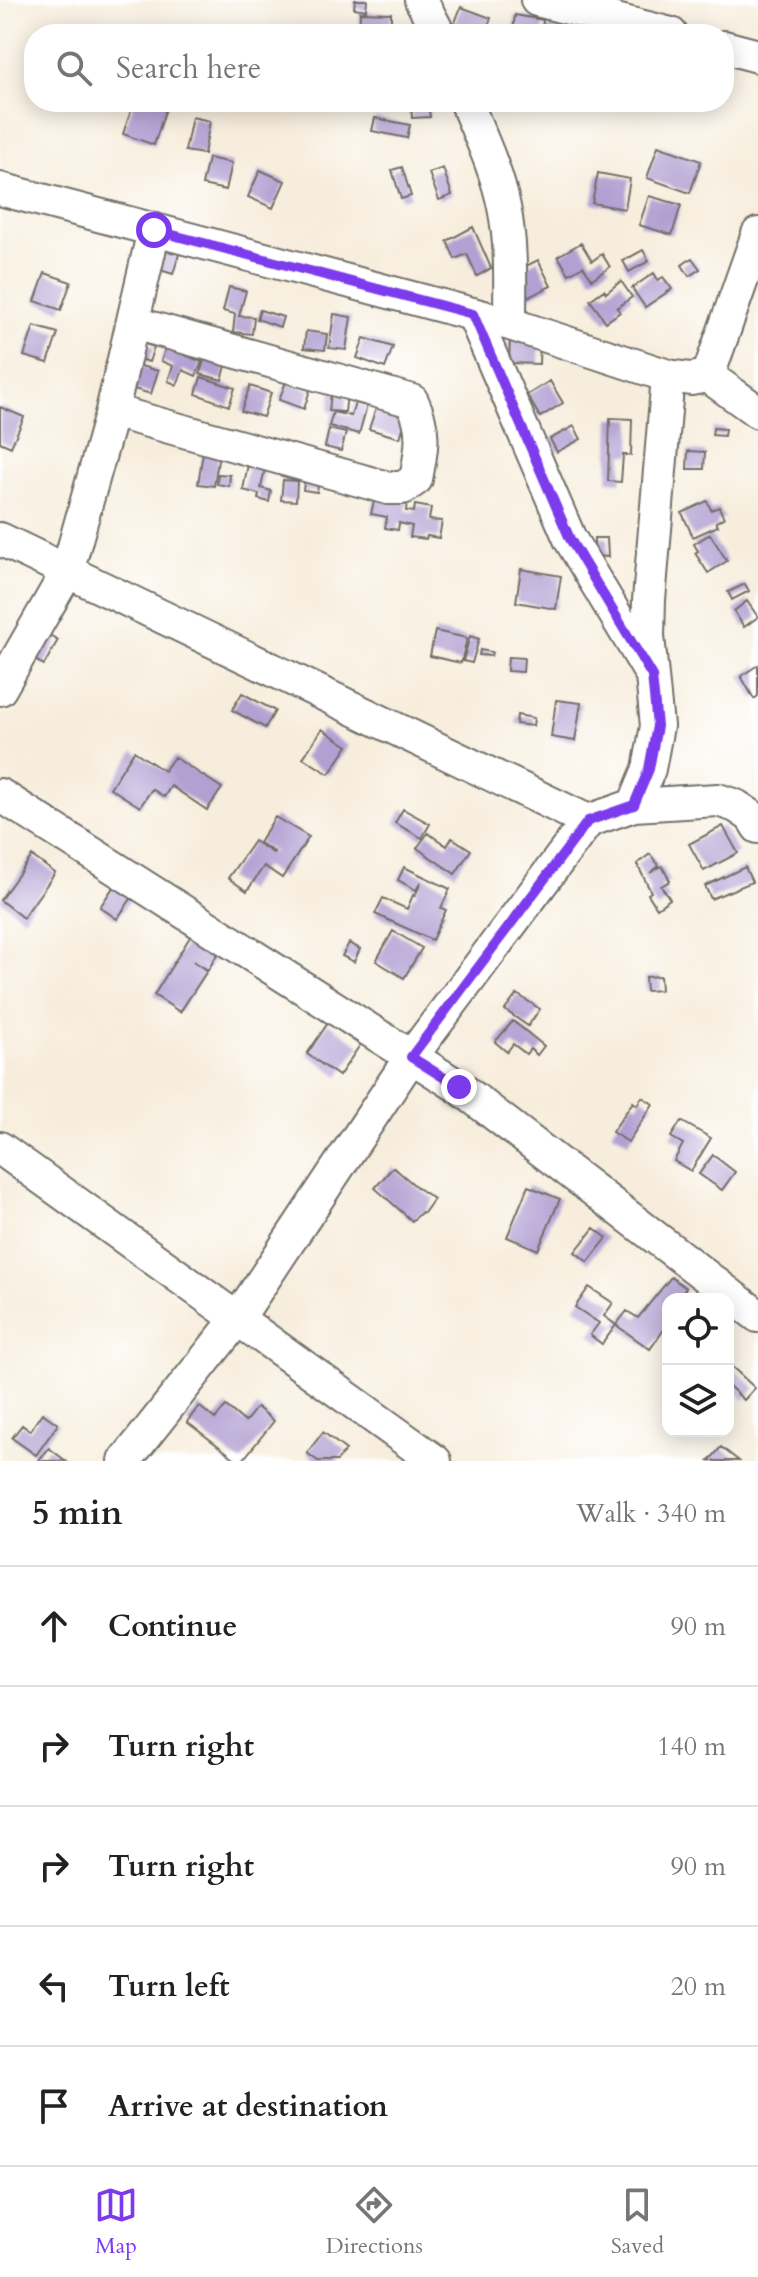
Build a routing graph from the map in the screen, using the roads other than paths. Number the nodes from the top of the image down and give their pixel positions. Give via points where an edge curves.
1 (421, 0) edge
2 (537, 0) edge
3 (434, 24) edge
4 (632, 24) edge
5 (734, 50) edge
6 (758, 56) edge
7 (470, 112) edge
8 (0, 189) edge
9 (154, 230) junction
10 (758, 234) edge
11 (473, 314) junction
12 (134, 323) junction
13 (510, 324) junction
14 (668, 376) junction
15 (708, 376) junction
16 (112, 411) junction
17 (758, 412) edge
18 (0, 539) edge
19 (67, 572) junction
20 (652, 676) junction
21 (0, 689) edge
22 (0, 795) edge
23 (634, 805) junction
24 (588, 821) junction
25 (758, 827) edge
26 (411, 1057) junction
27 (0, 1148) edge
28 (758, 1316) edge
29 (238, 1318) junction
30 (125, 1461) edge
31 (435, 1461) edge

1 - 3 street
2 - 4 street
5 - 6 street
7 - 13 street via 504,206
8 - 9 street
9 - 11 street
9 - 12 street
10 - 15 street
11 - 13 street
11 - 20 street via 570,539
12 - 16 street
12 - 16 street via 412,401 422,421 416,479 403,488 388,488
13 - 14 street
14 - 15 street
14 - 20 street via 649,600
15 - 17 street
16 - 19 street
18 - 19 street
19 - 21 street
19 - 24 street
20 - 23 street via 657,726 649,769
22 - 26 street
23 - 24 street
23 - 25 street via 718,800 744,811
24 - 26 street
26 - 28 street via 459,1087
26 - 29 street
27 - 29 street
29 - 30 street
29 - 31 street

